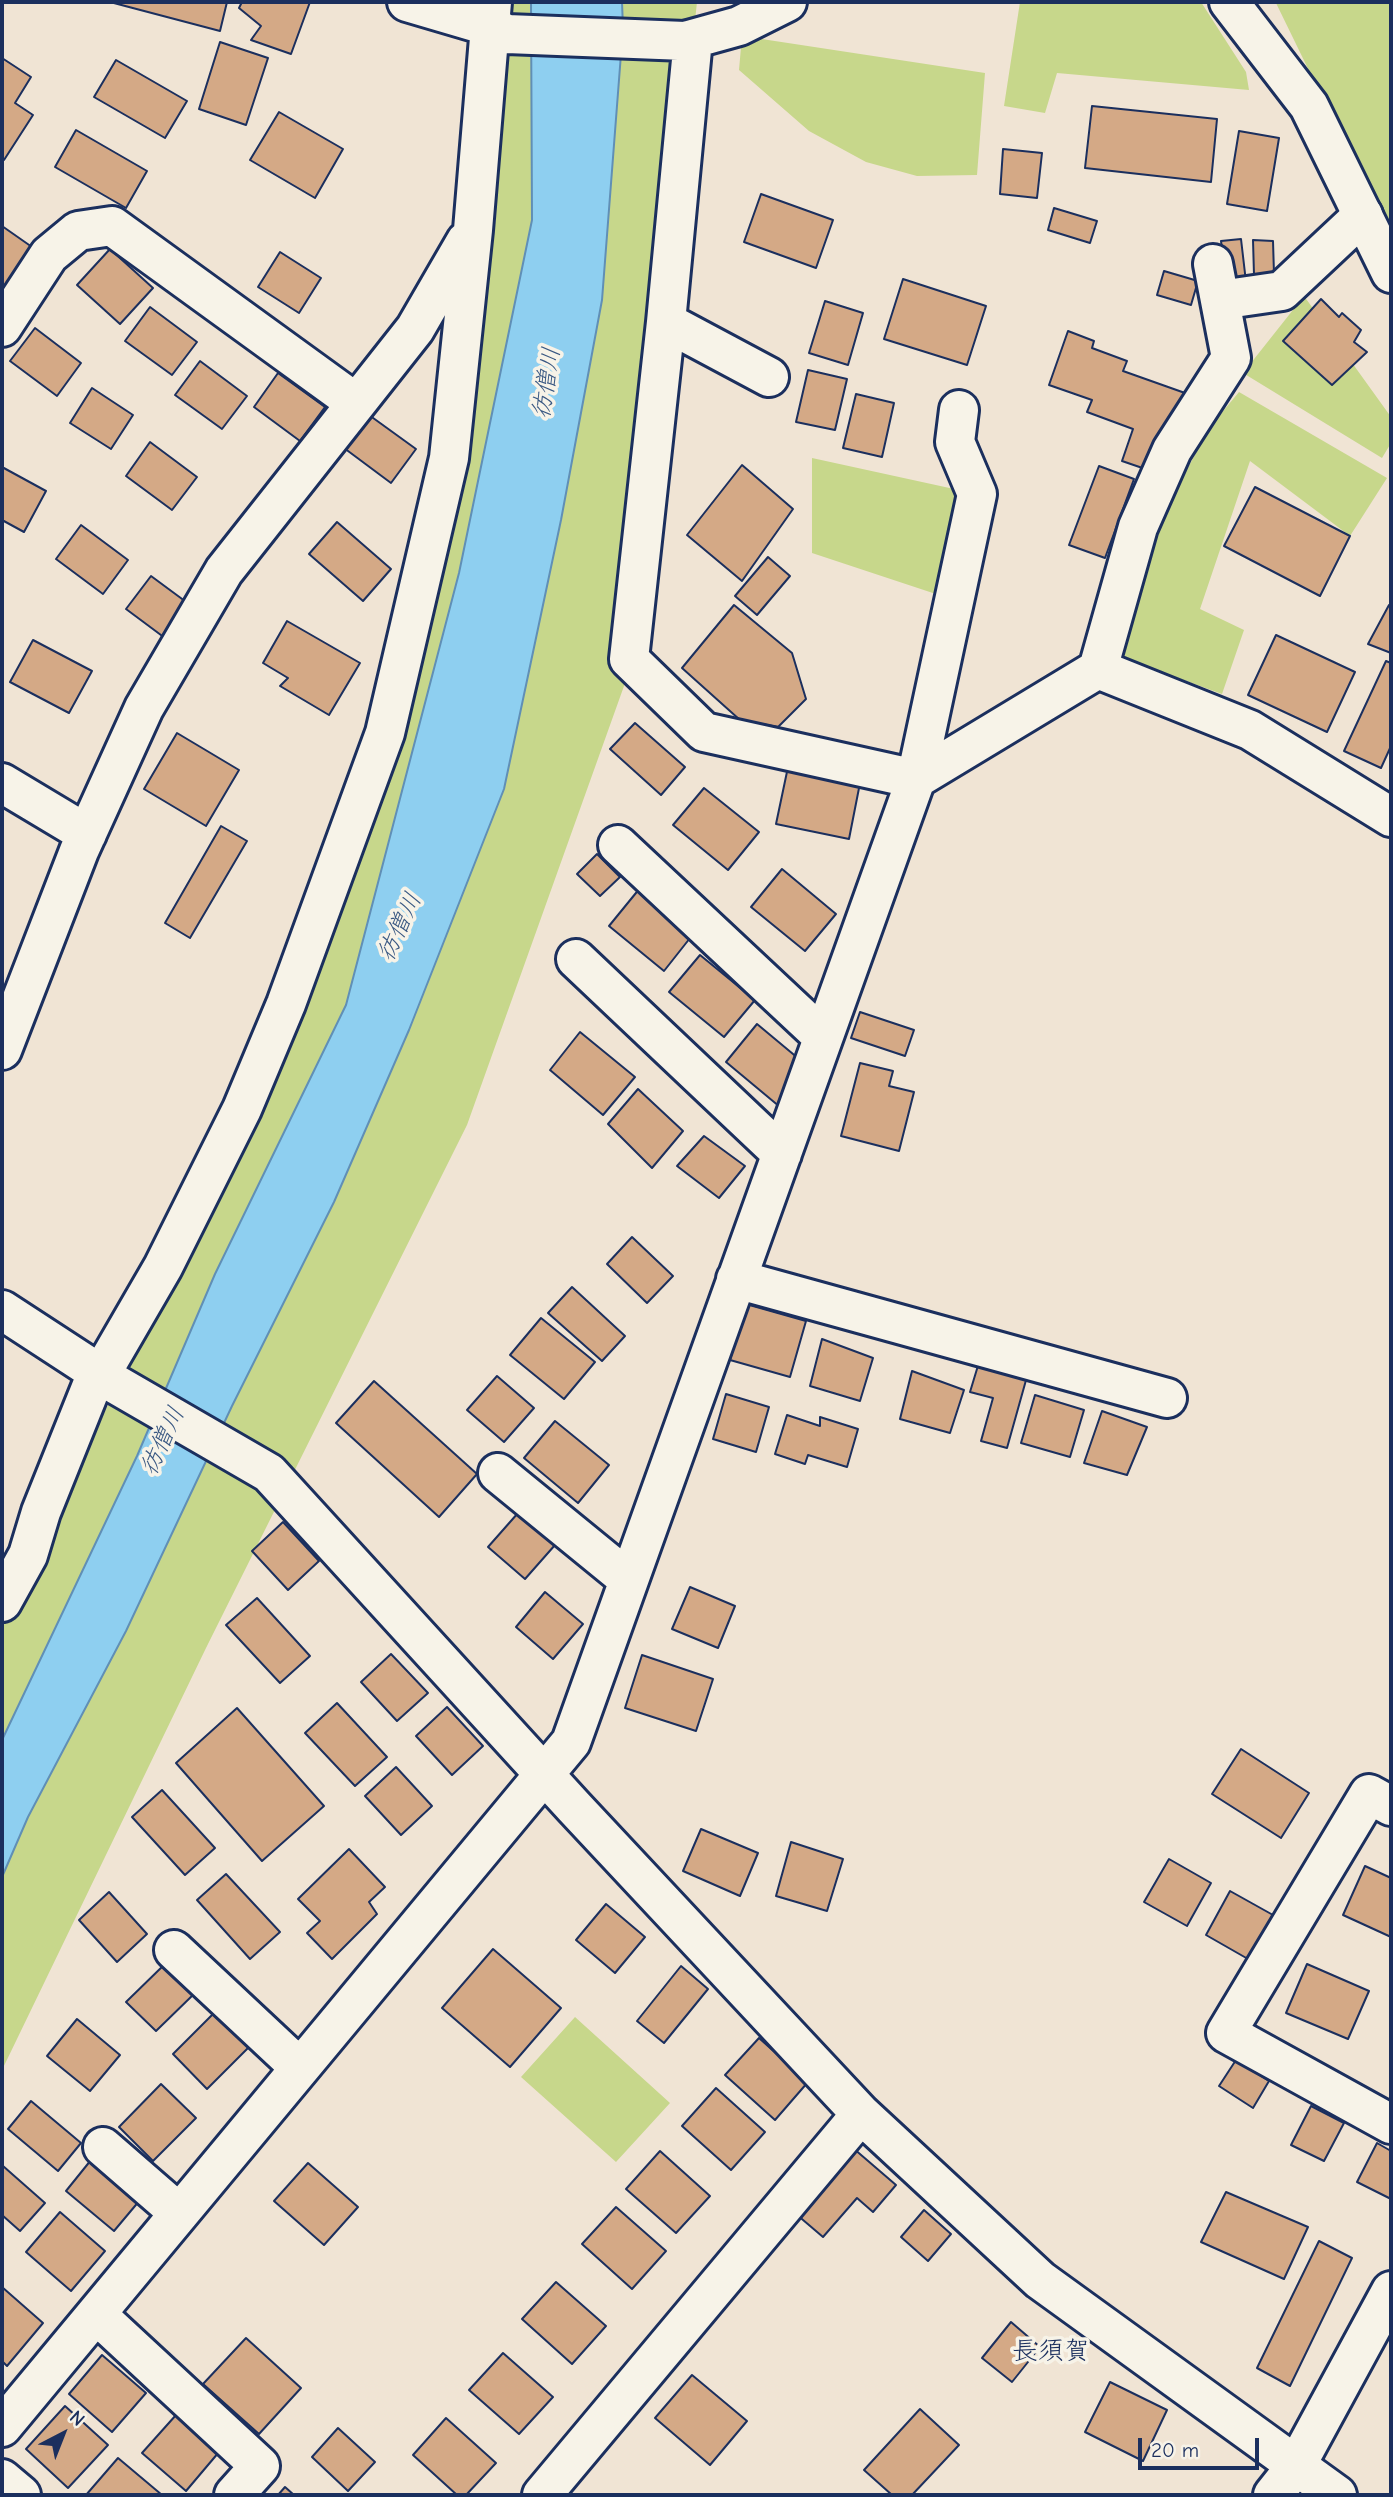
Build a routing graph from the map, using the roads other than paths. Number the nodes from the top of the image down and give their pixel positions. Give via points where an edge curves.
1 (407, 2) edge
2 (788, 2) edge
3 (1229, 2) edge
4 (497, 21) edge
5 (689, 40) junction
6 (1363, 215) junction
7 (473, 230) junction
8 (1391, 273) edge
9 (666, 322) junction
10 (2, 327) edge
11 (769, 377) dead end
12 (356, 403) junction
13 (959, 410) dead end
14 (1098, 668) junction
15 (916, 779) junction
16 (2, 783) edge
17 (1391, 817) edge
18 (87, 834) junction
19 (618, 845) dead end
20 (576, 959) dead end
21 (823, 1037) junction
22 (2, 1050) edge
23 (782, 1154) junction
24 (736, 1279) junction
25 (2, 1310) edge
26 (109, 1380) junction
27 (1167, 1398) dead end
28 (498, 1474) dead end
29 (629, 1580) junction
30 (2, 1602) edge
31 (544, 1774) junction
32 (1391, 1806) edge
33 (174, 1951) dead end
34 (300, 2068) junction
35 (861, 2114) junction
36 (1391, 2124) edge
37 (103, 2147) dead end
38 (179, 2213) junction
39 (1391, 2291) edge
40 (96, 2314) junction
41 (2, 2427) edge
42 (2, 2479) edge
43 (1284, 2481) edge
44 (21, 2495) edge
45 (234, 2495) edge
46 (542, 2495) edge
47 (1337, 2495) edge

1 - 4 street
2 - 5 street via 739,26
3 - 6 street via 1309,106
4 - 5 street
4 - 7 street
5 - 9 street
6 - 8 street
6 - 14 street via 1282,290 1217,282 1231,358 1172,450 1143,516
7 - 12 street via 415,329
7 - 26 street via 449,458 385,733 243,1110
9 - 11 street
9 - 15 street via 629,659 704,732
10 - 12 street via 49,255 78,231 112,226
12 - 18 street via 223,571 144,708
13 - 15 street via 955,442 977,494
14 - 15 street
14 - 17 street via 1250,730
15 - 21 street
16 - 18 street
18 - 22 street
19 - 21 street
20 - 23 street
21 - 23 street
23 - 24 street
24 - 27 street
24 - 29 street
25 - 26 street
26 - 30 street via 94,1380 28,1555
26 - 31 street via 269,1473
28 - 29 street
29 - 31 street via 571,1742
31 - 34 street
31 - 35 street
32 - 36 street via 1369,1794 1226,2034
33 - 34 street
34 - 38 street
35 - 43 street via 1040,2280
35 - 46 street
37 - 38 street
38 - 40 street
39 - 43 street
40 - 41 street
40 - 45 street via 260,2466
42 - 44 street
43 - 47 street

